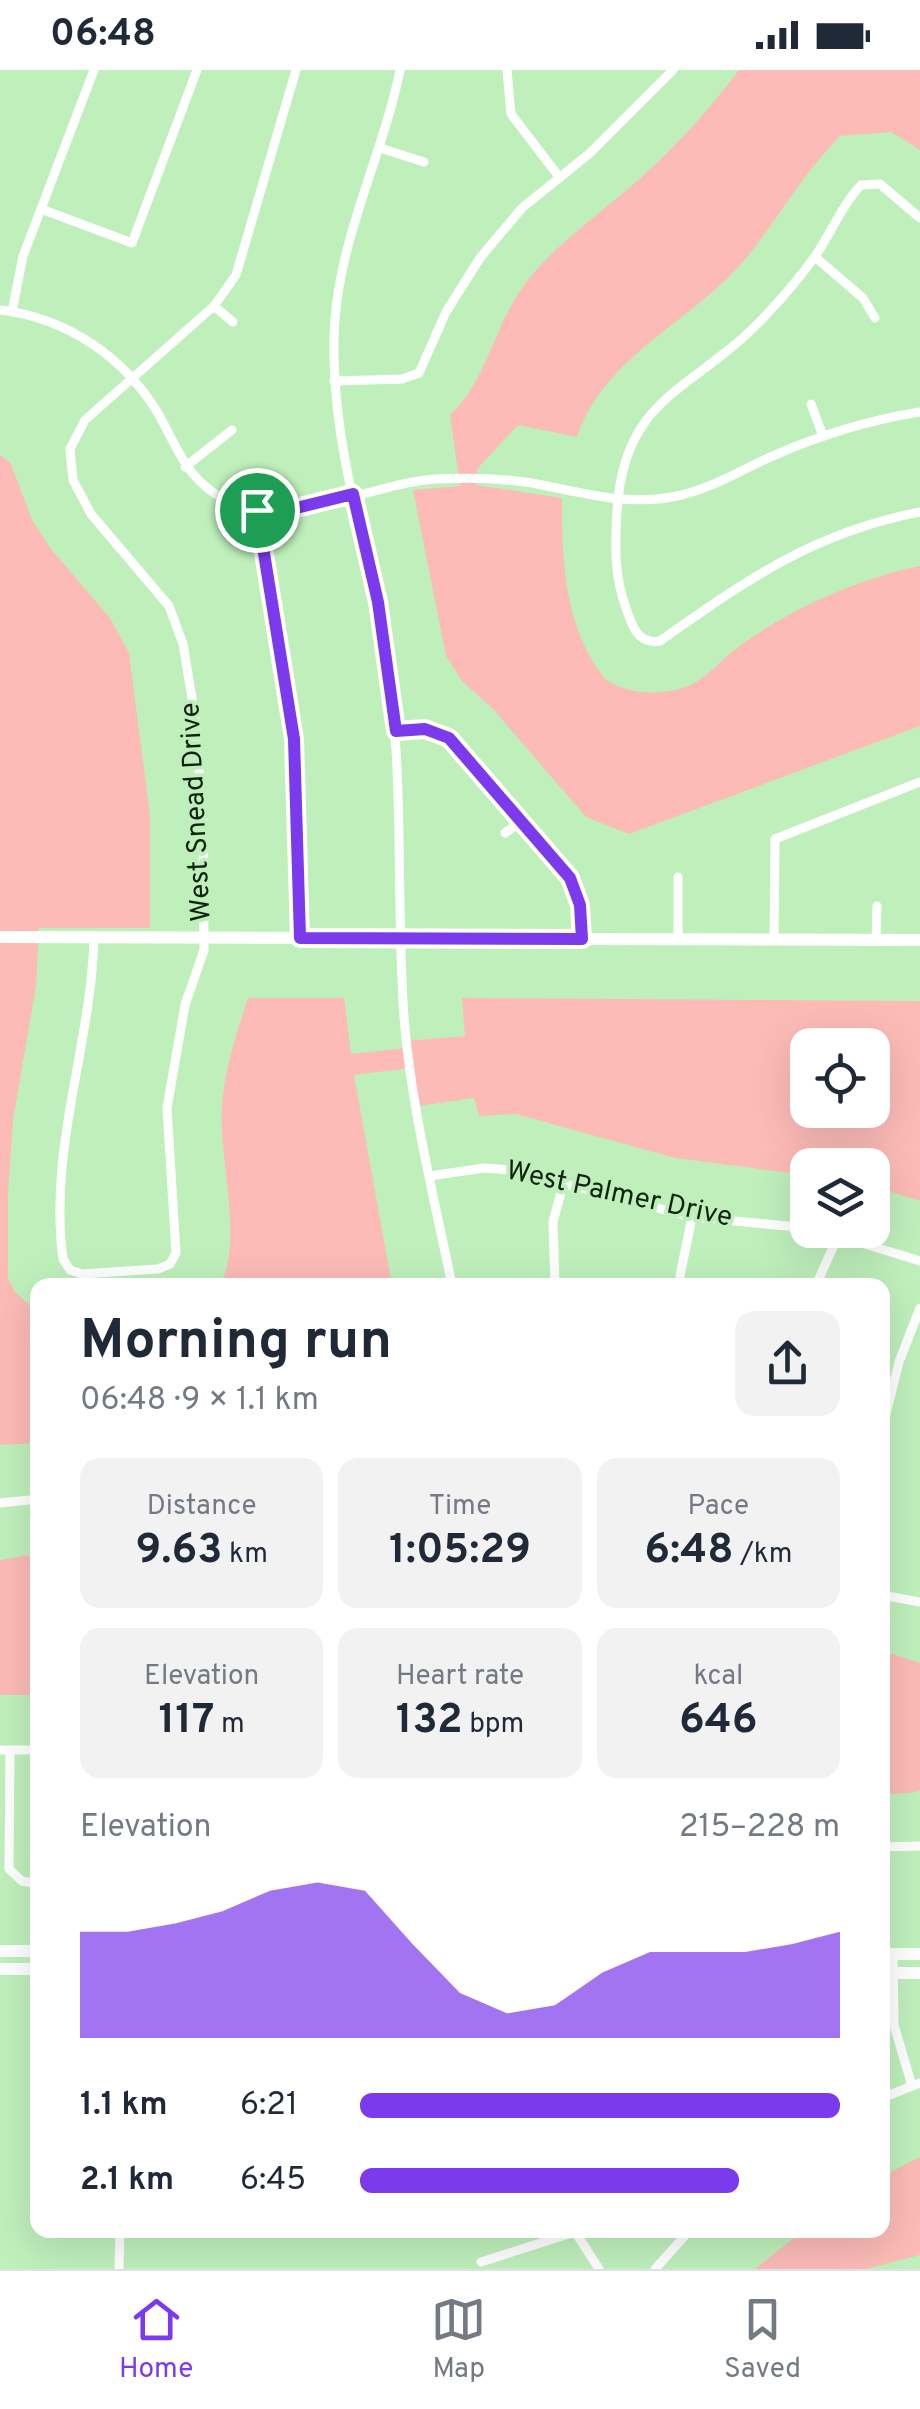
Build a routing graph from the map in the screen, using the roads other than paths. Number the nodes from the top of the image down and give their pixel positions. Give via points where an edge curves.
1 (94, 70) edge
2 (197, 70) edge
3 (296, 70) edge
4 (400, 70) edge
5 (507, 70) edge
6 (668, 72) edge
7 (380, 148) junction
8 (424, 162) dead end
9 (560, 178) junction
10 (41, 209) junction
11 (920, 218) edge
12 (814, 257) junction
13 (214, 306) junction
14 (0, 310) edge
15 (12, 312) junction
16 (875, 318) dead end
17 (232, 322) dead end
18 (133, 379) junction
19 (334, 382) junction
20 (812, 404) dead end
21 (920, 412) edge
22 (232, 430) dead end
23 (823, 436) junction
24 (185, 467) junction
25 (353, 494) junction
26 (618, 501) junction
27 (257, 510) junction
28 (920, 512) edge
29 (396, 731) junction
30 (920, 782) edge
31 (520, 822) junction
32 (505, 833) dead end
33 (678, 877) dead end
34 (877, 906) dead end
35 (0, 937) edge
36 (94, 938) junction
37 (204, 938) junction
38 (300, 938) junction
39 (402, 939) junction
40 (582, 939) junction
41 (678, 940) junction
42 (774, 940) junction
43 (876, 940) junction
44 (920, 940) edge
45 (430, 1176) junction
46 (563, 1184) junction
47 (692, 1217) junction
48 (790, 1226) edge
49 (833, 1248) edge
50 (883, 1248) edge
51 (920, 1260) edge
52 (680, 1276) dead end
53 (451, 1278) edge
54 (555, 1278) edge
55 (819, 1278) edge
56 (920, 1308) edge
57 (890, 1398) edge
58 (30, 1500) edge
59 (0, 1503) edge
60 (890, 1596) edge
61 (920, 1602) edge
62 (5, 1750) edge
63 (920, 1846) edge
64 (890, 1847) edge
65 (30, 1883) edge
66 (0, 1951) edge
67 (30, 1951) edge
68 (890, 1954) edge
69 (920, 1954) edge
70 (0, 1969) edge
71 (30, 1969) edge
72 (890, 1973) edge
73 (920, 1973) edge
74 (890, 1990) edge
75 (916, 2084) edge
76 (890, 2095) edge
77 (120, 2238) edge
78 (554, 2238) edge
79 (580, 2238) edge
80 (683, 2238) edge
81 (481, 2262) dead end
82 (119, 2269) edge
83 (600, 2269) edge
84 (655, 2269) edge

1 - 10 street
2 - 10 street via 132,242
3 - 13 street, West Snead Drive via 236,275
4 - 7 street
5 - 9 street via 512,114
6 - 9 street
7 - 8 street
7 - 19 street via 340,285
9 - 19 street via 522,208 480,258 419,373
10 - 15 street
11 - 12 street via 888,189 865,183
12 - 16 street
12 - 26 street via 755,327 645,418 624,457
13 - 17 street
13 - 18 street, West Snead Drive
14 - 15 street
15 - 18 street via 56,324 98,346
18 - 24 street
18 - 37 street, West Snead Drive via 78,428 69,459 91,514 159,590 184,644 201,778
19 - 25 street
20 - 23 street
21 - 23 street
22 - 24 street
23 - 26 street via 691,492
24 - 27 street via 210,492
25 - 26 street via 418,480 492,478
25 - 27 street via 288,510
25 - 29 street via 378,602
26 - 28 street via 619,587 637,634 652,642 796,552
27 - 38 street via 294,739
29 - 31 street via 425,729 449,738
29 - 39 street
30 - 42 street via 775,839
31 - 32 street
31 - 40 street via 570,878
33 - 41 street
34 - 43 street
35 - 36 street
36 - 37 street
36 - 37 street, West Snead Drive via 61,1147 63,1259 82,1274 164,1268 176,1253 167,1108
37 - 38 street
38 - 39 street
39 - 40 street
39 - 45 street via 407,1048
40 - 41 street
41 - 42 street
42 - 43 street
43 - 44 street
45 - 46 street, West Palmer Drive via 484,1168
45 - 53 street
46 - 47 street, West Palmer Drive
46 - 54 street via 553,1222
47 - 48 street, West Palmer Drive
47 - 52 street
49 - 55 street
50 - 51 street
56 - 57 street
58 - 59 street
60 - 61 street
62 - 65 street via 8,1869
63 - 64 street
66 - 67 street
68 - 69 street
70 - 71 street
72 - 73 street
74 - 75 street via 894,2025
75 - 76 street
77 - 82 street
78 - 81 street
79 - 83 street
80 - 84 street

